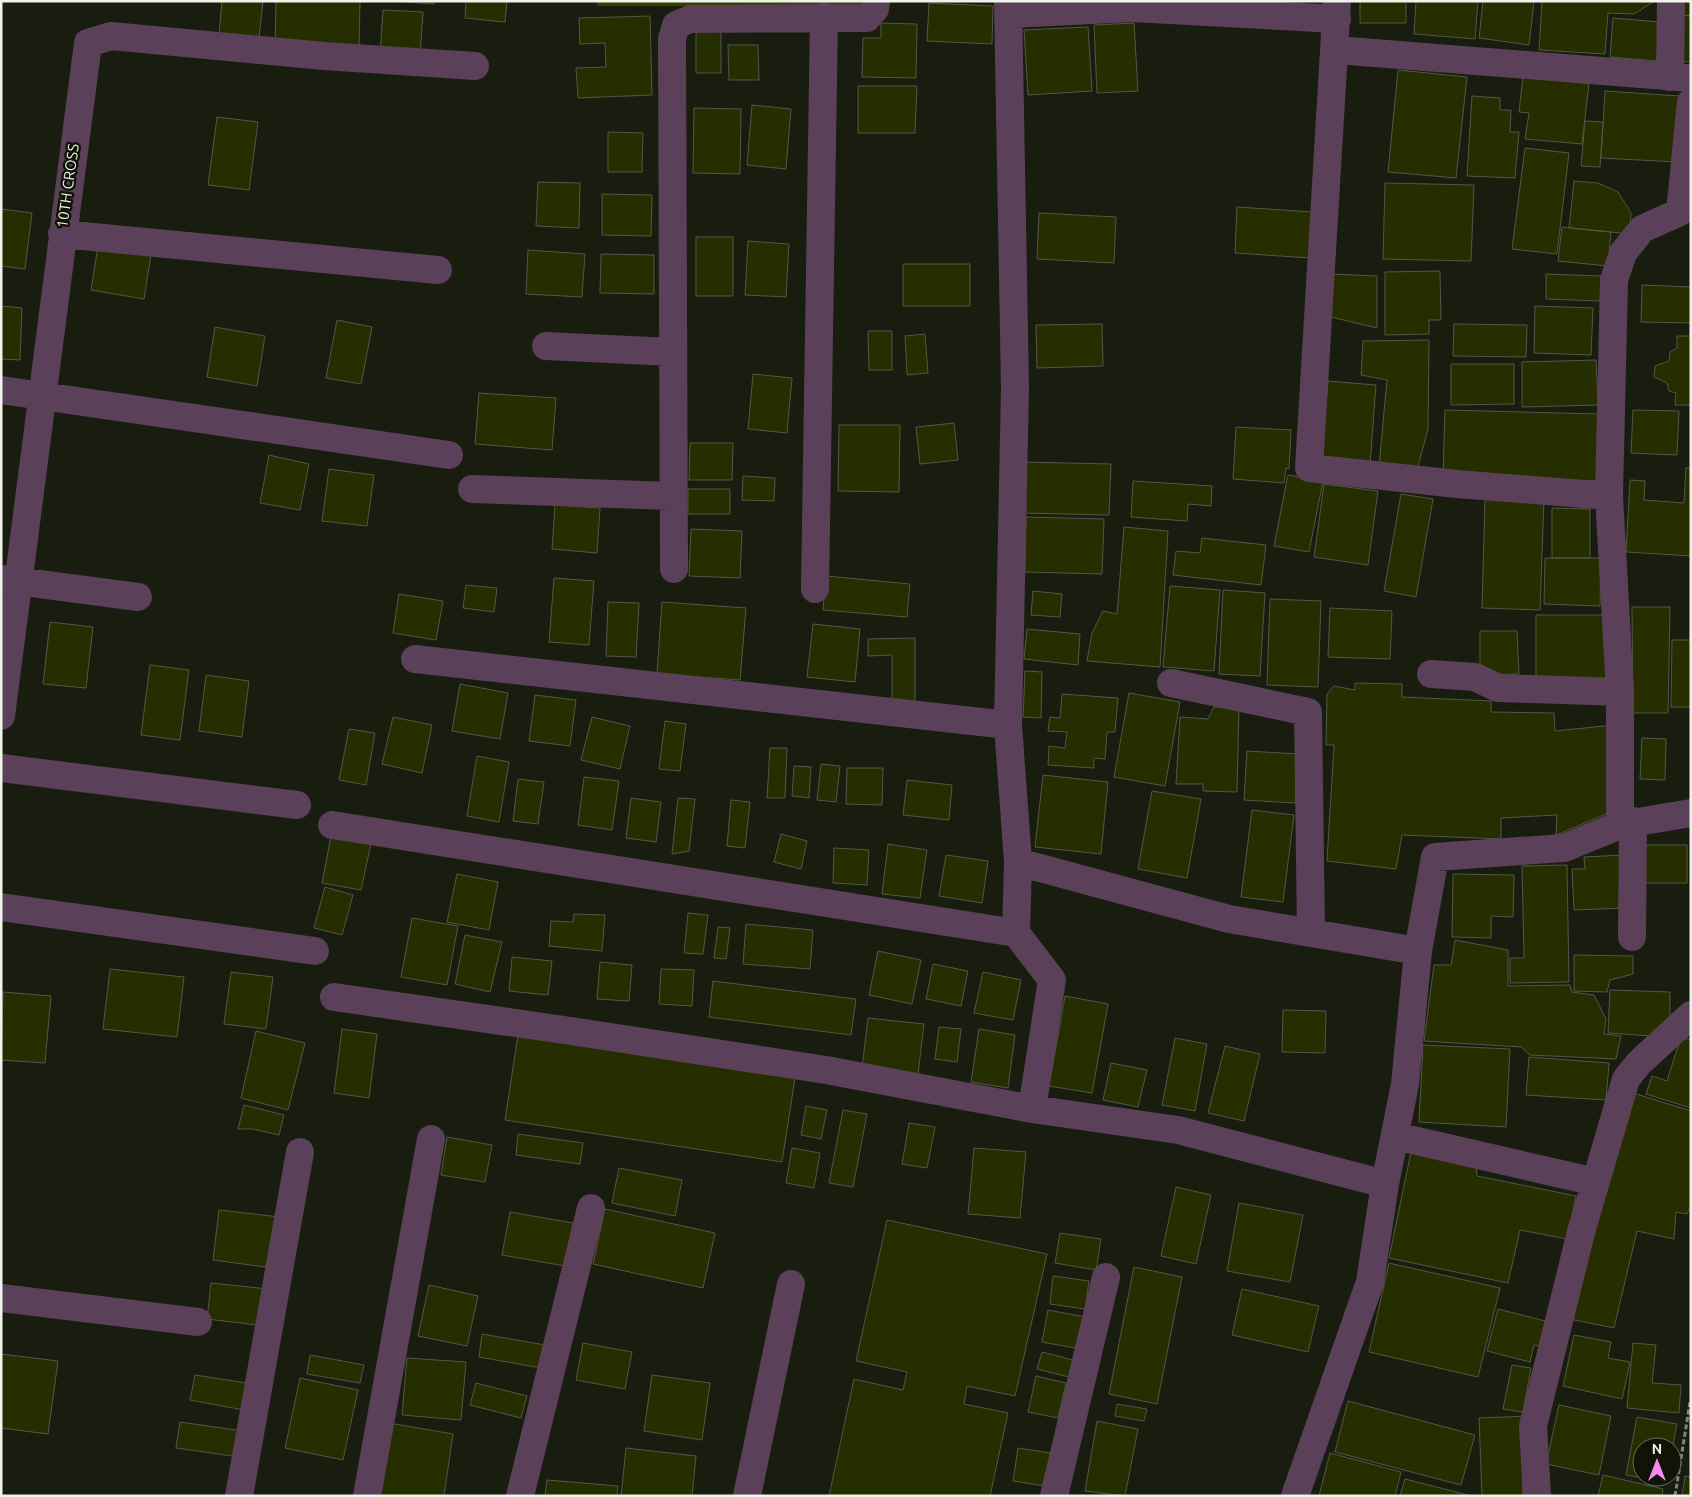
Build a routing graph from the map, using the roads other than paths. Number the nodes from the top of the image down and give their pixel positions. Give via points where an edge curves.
1 (876, 1) edge
2 (1670, 1) edge
3 (1009, 8) edge
4 (1337, 10) edge
5 (824, 16) junction
6 (1336, 50) junction
7 (475, 66) dead end
8 (1680, 77) edge
9 (1691, 102) edge
10 (62, 234) junction
11 (438, 270) dead end
12 (546, 346) dead end
13 (672, 352) junction
14 (1, 390) edge
15 (42, 395) junction
16 (449, 455) dead end
17 (472, 489) dead end
18 (672, 496) junction
19 (1609, 496) junction
20 (674, 569) dead end
21 (10, 580) edge
22 (815, 589) dead end
23 (138, 597) dead end
24 (415, 660) dead end
25 (1431, 674) dead end
26 (1172, 683) dead end
27 (1620, 692) junction
28 (1, 716) edge
29 (1008, 725) junction
30 (1, 768) edge
31 (296, 805) dead end
32 (1691, 813) edge
33 (1627, 823) junction
34 (332, 825) dead end
35 (1018, 862) junction
36 (1, 907) edge
37 (1016, 933) junction
38 (1311, 933) junction
39 (1632, 936) dead end
40 (315, 951) dead end
41 (1418, 951) junction
42 (334, 997) dead end
43 (1691, 1015) edge
44 (1032, 1109) junction
45 (1395, 1136) junction
46 (432, 1139) dead end
47 (300, 1152) dead end
48 (1596, 1182) junction
49 (1385, 1184) junction
50 (591, 1208) dead end
51 (1106, 1277) dead end
52 (791, 1284) dead end
53 (1, 1298) edge
54 (198, 1322) dead end
55 (239, 1496) edge
56 (367, 1496) edge
57 (520, 1496) edge
58 (747, 1496) edge
59 (1054, 1496) edge
60 (1295, 1496) edge
61 (1537, 1496) edge

1 - 5 street via 875,9 867,18
2 - 8 street
3 - 4 street
3 - 29 street via 1015,388
4 - 6 street
5 - 13 street via 690,19 676,25 672,39
5 - 22 street
6 - 8 street
6 - 19 street via 1309,468
7 - 10 street, 10TH CROSS via 111,36 88,43
9 - 19 street via 1680,212 1642,230 1623,253 1614,280
10 - 11 street
10 - 15 street, 10TH CROSS
12 - 13 street
13 - 18 street
14 - 15 street
15 - 16 street
15 - 21 street, 10TH CROSS
17 - 18 street
18 - 20 street
19 - 27 street
21 - 23 street
21 - 28 street, 10TH CROSS
24 - 29 street
25 - 27 street via 1475,677 1498,688
26 - 38 street via 1308,712
27 - 33 street
29 - 35 street
30 - 31 street
32 - 33 street
33 - 39 street
33 - 41 street via 1564,848 1435,856
34 - 37 street
35 - 37 street
35 - 38 street via 1229,919
36 - 40 street
37 - 44 street via 1052,980
38 - 41 street
41 - 45 street via 1405,1084
42 - 44 street via 826,1070
43 - 48 street via 1626,1079
44 - 49 street via 1178,1130
45 - 48 street
45 - 49 street
46 - 56 street
47 - 55 street
48 - 61 street via 1533,1426
49 - 60 street via 1370,1282
50 - 57 street
51 - 59 street
52 - 58 street
53 - 54 street

